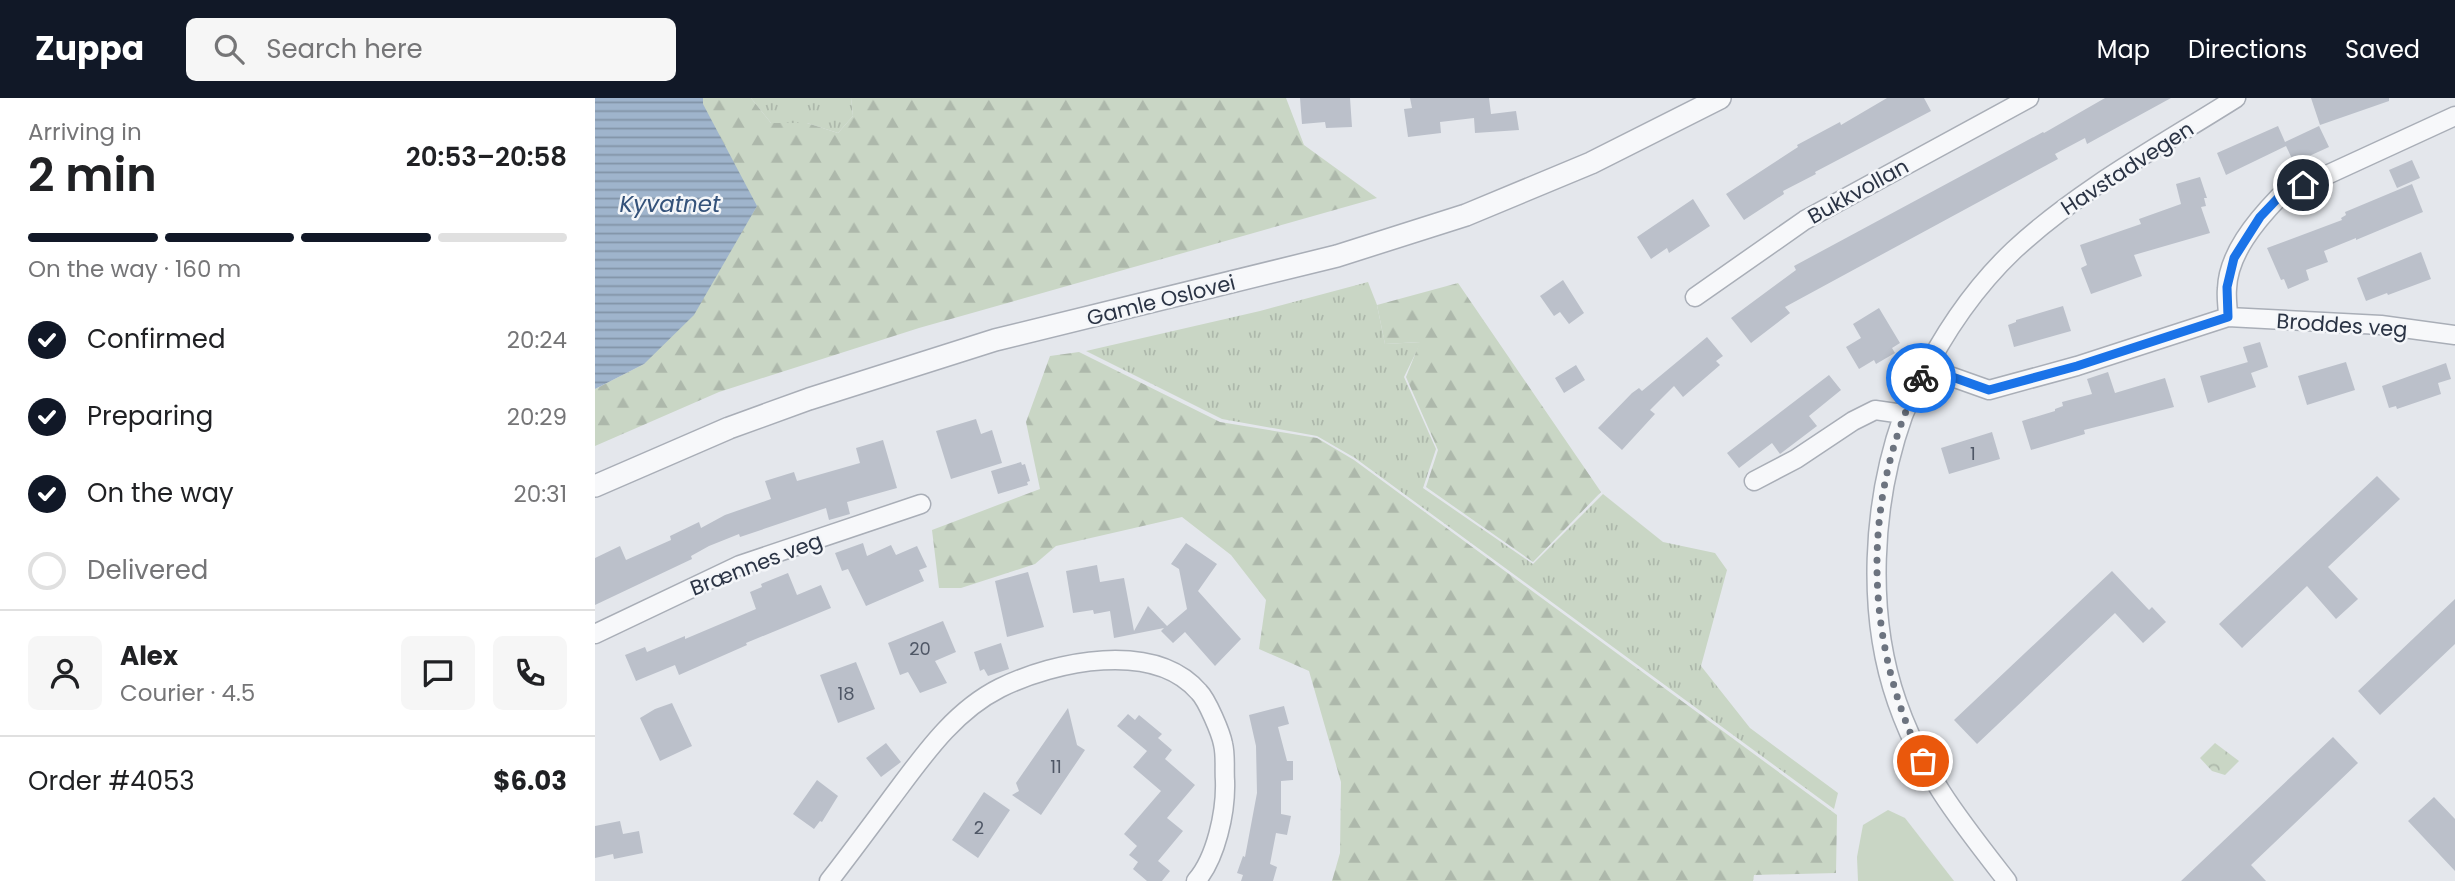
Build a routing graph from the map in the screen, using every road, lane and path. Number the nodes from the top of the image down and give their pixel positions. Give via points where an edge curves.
1 (1720, 98) edge
2 (2029, 98) edge
3 (2236, 98) edge
4 (2455, 116) edge
5 (1695, 296) dead end
6 (2228, 317) junction
7 (2455, 335) edge
8 (1927, 368) junction
9 (1903, 414) junction
10 (1754, 481) dead end
11 (595, 486) edge
12 (921, 504) dead end
13 (595, 634) edge
14 (829, 881) edge
15 (1196, 881) edge
16 (2007, 881) edge

1 - 11 street, Gamle Oslovei via 1591,163 1466,215 1337,256 995,340 729,428
2 - 5 street, Bukkvollan via 1805,220
3 - 8 street, Havstadvegen via 2074,200 2013,251 1961,311
4 - 6 street via 2279,197 2234,258 2227,287
6 - 7 street, Broddes veg via 2381,325
6 - 8 street, Broddes veg via 1989,390
8 - 9 street, Havstadvegen
9 - 10 street via 1875,410
9 - 16 street, Havstadvegen via 1885,479 1877,546 1879,624 1891,678 1934,784
12 - 13 street, Brænnes veg via 740,565
14 - 15 street via 956,718 998,689 1039,671 1087,662 1142,660 1183,676 1201,694 1223,744 1226,806 1206,870

